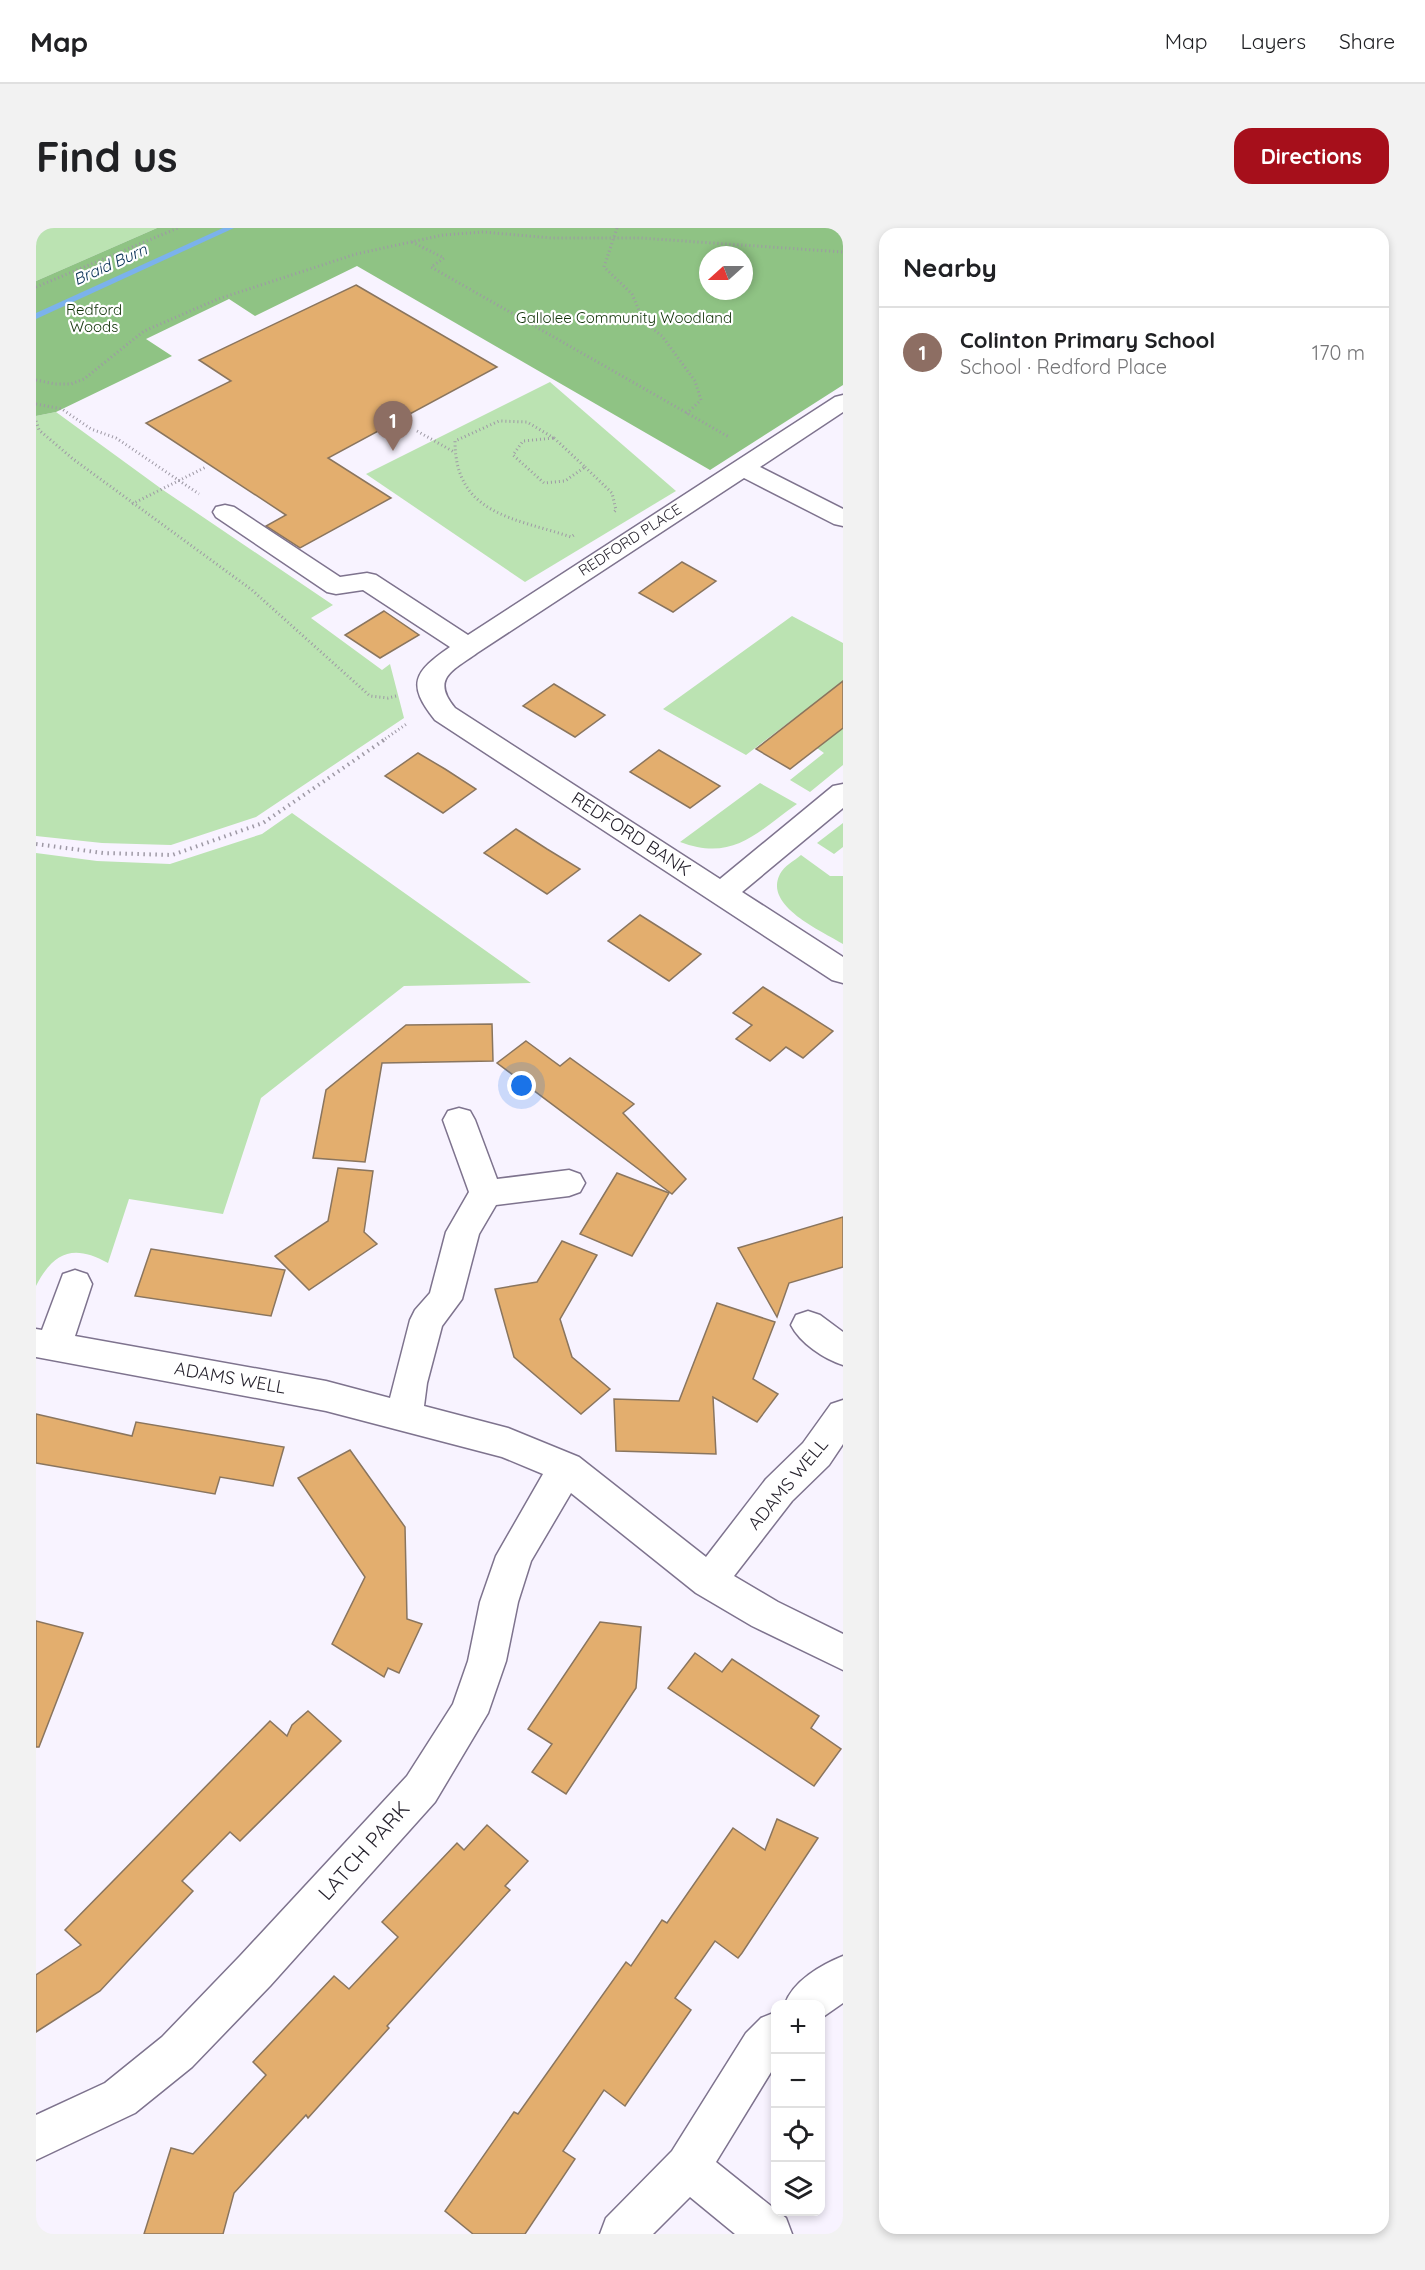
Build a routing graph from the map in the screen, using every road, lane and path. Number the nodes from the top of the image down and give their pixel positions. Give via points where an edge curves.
1 (178, 228) edge
2 (617, 228) edge
3 (613, 237) junction
4 (412, 242) junction
5 (843, 252) edge
6 (36, 287) edge
7 (36, 380) edge
8 (843, 402) edge
9 (36, 404) edge
10 (686, 414) junction
11 (36, 421) edge
12 (417, 431) dead end
13 (554, 438) junction
14 (454, 452) junction
15 (751, 461) junction
16 (206, 467) dead end
17 (585, 467) junction
18 (180, 480) junction
19 (132, 504) junction
20 (225, 512) joint
21 (608, 518) dead end
22 (843, 519) edge
23 (580, 533) dead end
24 (468, 647) junction
25 (433, 697) junction
26 (843, 793) edge
27 (36, 844) edge
28 (722, 893) junction
29 (843, 972) edge
30 (459, 1120) dead end
31 (569, 1182) dead end
32 (486, 1193) junction
33 (75, 1284) dead end
34 (808, 1325) dead end
35 (45, 1345) edge
36 (843, 1351) edge
37 (405, 1415) junction
38 (843, 1415) edge
39 (567, 1468) junction
40 (709, 1581) junction
41 (843, 1653) edge
42 (843, 1977) edge
43 (811, 2000) edge
44 (771, 2038) edge
45 (36, 2138) edge
46 (688, 2167) junction
47 (622, 2234) edge
48 (770, 2234) edge

1 - 6 path
2 - 3 path
3 - 4 path via 474,232
3 - 5 path
3 - 10 path via 604,267 632,294 644,322 662,336 695,381 701,400
4 - 7 path via 334,260 211,300 130,340 101,369 82,381 63,385
4 - 10 path via 444,258 431,267
8 - 15 street, REDFORD PLACE
9 - 18 path via 62,409
10 - 15 path
11 - 19 path via 39,430 64,452
12 - 14 path
13 - 14 path via 527,422 499,421 455,441
13 - 17 path
13 - 17 path via 523,441 513,455 543,483 565,481
14 - 23 path via 470,496 492,510 571,537
15 - 22 street
15 - 24 street, REDFORD PLACE
16 - 18 path
17 - 21 path via 612,493 616,510
18 - 19 path
18 - 20 path
19 - 25 path via 252,590 370,696
20 - 24 street via 336,586 367,581
24 - 25 street, REDFORD PLACE via 429,679
25 - 27 path via 396,730 263,823 172,855 103,853
25 - 28 street, REDFORD BANK via 445,714
26 - 28 street
28 - 29 street, REDFORD BANK
30 - 32 street
31 - 32 street
32 - 37 street via 463,1232 445,1299 427,1320
33 - 35 street, ADAMS WELL
34 - 36 street
35 - 37 street, ADAMS WELL via 326,1396
37 - 39 street, ADAMS WELL via 508,1443
38 - 40 street, ADAMS WELL via 816,1454 779,1490
39 - 40 street, ADAMS WELL
39 - 45 street, LATCH PARK via 514,1556 469,1713 421,1789 177,2052 120,2098
40 - 41 street, ADAMS WELL
42 - 43 street
44 - 46 street
46 - 47 street
46 - 48 street

